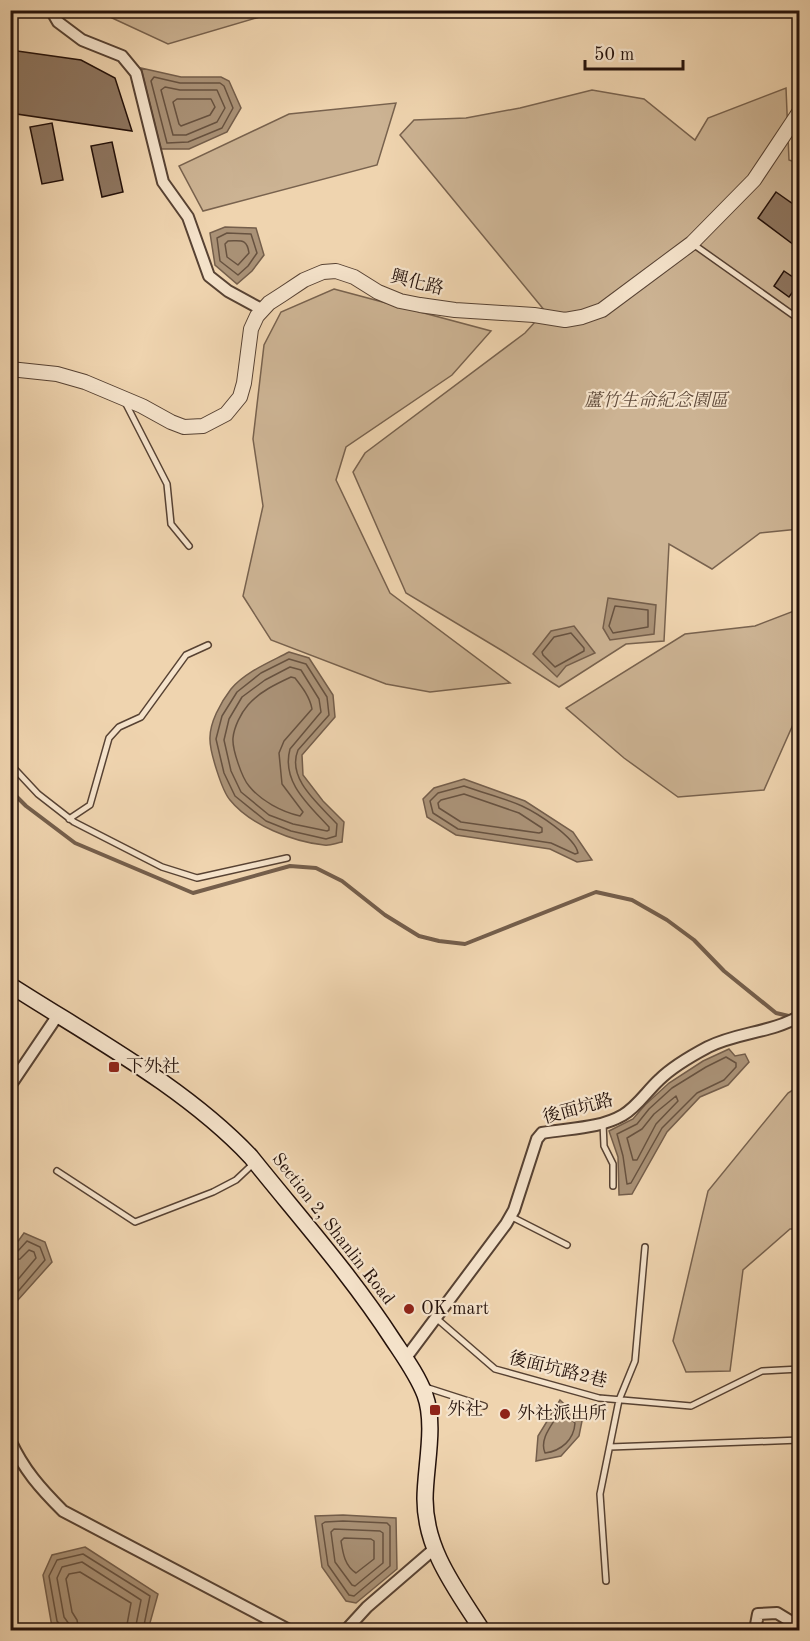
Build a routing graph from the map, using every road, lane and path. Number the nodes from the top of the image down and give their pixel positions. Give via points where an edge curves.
1 (51, 10) edge
2 (800, 111) edge
3 (692, 243) junction
4 (263, 310) junction
5 (800, 320) edge
6 (10, 369) edge
7 (123, 398) junction
8 (189, 546) dead end
9 (208, 645) dead end
10 (10, 764) edge
11 (69, 819) junction
12 (287, 858) dead end
13 (10, 985) edge
14 (58, 1015) junction
15 (800, 1016) edge
16 (10, 1086) edge
17 (603, 1123) junction
18 (255, 1162) junction
19 (57, 1171) dead end
20 (613, 1186) dead end
21 (510, 1216) junction
22 (567, 1245) dead end
23 (645, 1247) dead end
24 (436, 1318) junction
25 (405, 1359) junction
26 (800, 1369) edge
27 (420, 1385) junction
28 (620, 1400) junction
29 (484, 1406) dead end
30 (10, 1440) edge
31 (800, 1440) edge
32 (610, 1446) junction
33 (433, 1550) junction
34 (606, 1581) dead end
35 (799, 1627) edge
36 (289, 1630) edge
37 (346, 1630) edge
38 (482, 1630) edge
39 (755, 1630) edge

1 - 4 street via 58,22 82,40 122,56 136,73 163,182 188,217 209,276
2 - 3 street, 興化路 via 754,180
3 - 4 street, 興化路 via 602,310 582,318 566,320 455,310 400,301 336,271 304,280
3 - 5 lane
4 - 7 street, 興化路 via 251,329 240,397 226,414 203,426 184,427
6 - 7 street, 興化路 via 85,382
7 - 8 lane via 167,484 171,524
9 - 11 lane via 186,655 141,717 119,727 109,738 90,805
10 - 11 lane via 38,795
11 - 12 lane via 162,867 197,878
13 - 14 main road, Section 2, Shanlin Road
14 - 16 street
14 - 18 main road, Section 2, Shanlin Road via 183,1097 232,1137
15 - 17 street, 後面坑路 via 708,1047 672,1068 630,1110
17 - 20 lane via 604,1146 613,1164
17 - 21 street, 後面坑路 via 542,1133
18 - 19 lane via 236,1180 213,1192 135,1222
18 - 25 main road, Section 2, Shanlin Road via 357,1288
21 - 22 lane
21 - 24 street, 後面坑路
23 - 28 lane via 635,1361
24 - 25 street, 後面坑路
24 - 28 lane, 後面坑路2巷 via 495,1369 599,1398
25 - 27 main road, Section 2, Shanlin Road
26 - 28 lane, 後面坑路2巷 via 762,1371 692,1406
27 - 29 lane
27 - 33 main road, Section 2, Shanlin Road via 429,1413 425,1499
28 - 32 lane, 後面坑路2巷
30 - 36 street via 33,1481 63,1511
31 - 32 lane
32 - 34 lane, 後面坑路2巷 via 600,1494
33 - 37 street
33 - 38 main road, Section 2, Shanlin Road
35 - 39 street via 777,1612 758,1614

